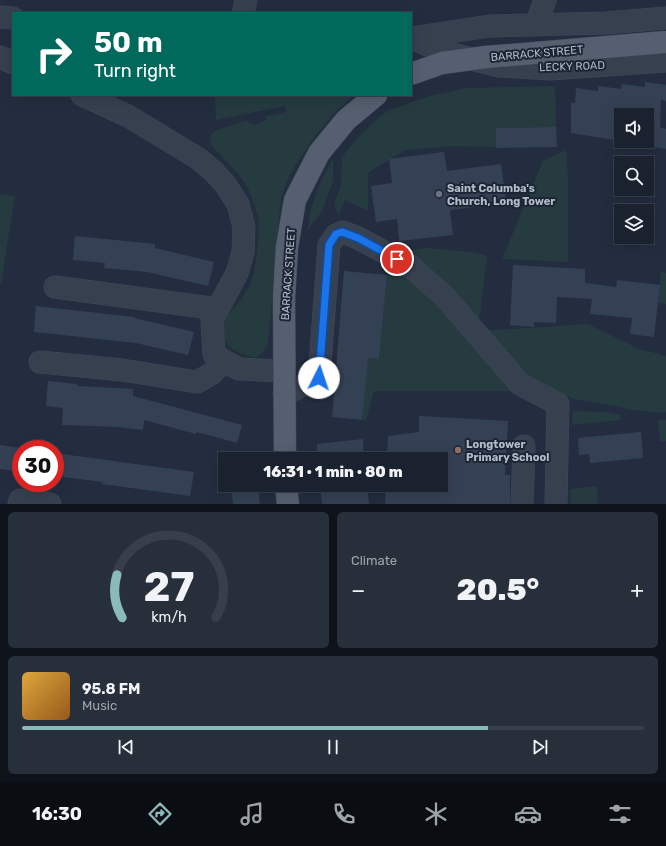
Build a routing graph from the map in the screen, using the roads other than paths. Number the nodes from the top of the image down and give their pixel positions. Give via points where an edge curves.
1 (246, 0) edge
2 (544, 0) edge
3 (243, 12) edge
4 (0, 17) edge
5 (12, 18) edge
6 (666, 18) edge
7 (526, 25) junction
8 (412, 38) edge
9 (412, 38) edge
10 (666, 42) edge
11 (0, 57) edge
12 (666, 61) edge
13 (12, 63) edge
14 (522, 67) junction
15 (412, 74) edge
16 (84, 96) edge
17 (375, 96) edge
18 (55, 287) dead end
19 (218, 308) junction
20 (224, 361) junction
21 (40, 362) dead end
22 (284, 371) junction
23 (284, 394) junction
24 (524, 446) dead end
25 (285, 452) edge
26 (287, 492) edge
27 (19, 504) edge
28 (50, 504) edge
29 (288, 504) edge
30 (522, 504) edge
31 (556, 504) edge

1 - 3 street
2 - 7 street
4 - 5 street
6 - 7 street, LECKY ROAD
7 - 8 street, LECKY ROAD via 490,26
7 - 14 street via 510,35 508,44 514,59
9 - 14 street, LECKY ROAD via 444,52 499,66
10 - 15 main road, BARRACK STREET, bridge via 486,57 442,63
11 - 13 street
12 - 14 street, LECKY ROAD via 551,69
16 - 19 street via 128,116 199,159 225,184 238,204 244,227 243,252 237,273
17 - 22 main road, BARRACK STREET via 346,120 319,153 294,200 287,247 284,298
18 - 19 street
19 - 20 street via 212,320 214,354
20 - 21 street via 211,374 197,382 122,370
20 - 22 street via 239,369
22 - 23 main road, BARRACK STREET
23 - 25 main road, BARRACK STREET
23 - 31 street via 319,378 329,245 336,234 342,232 358,238 410,266 444,296 520,384 558,404
24 - 30 street
26 - 29 main road
27 - 28 street via 20,500

